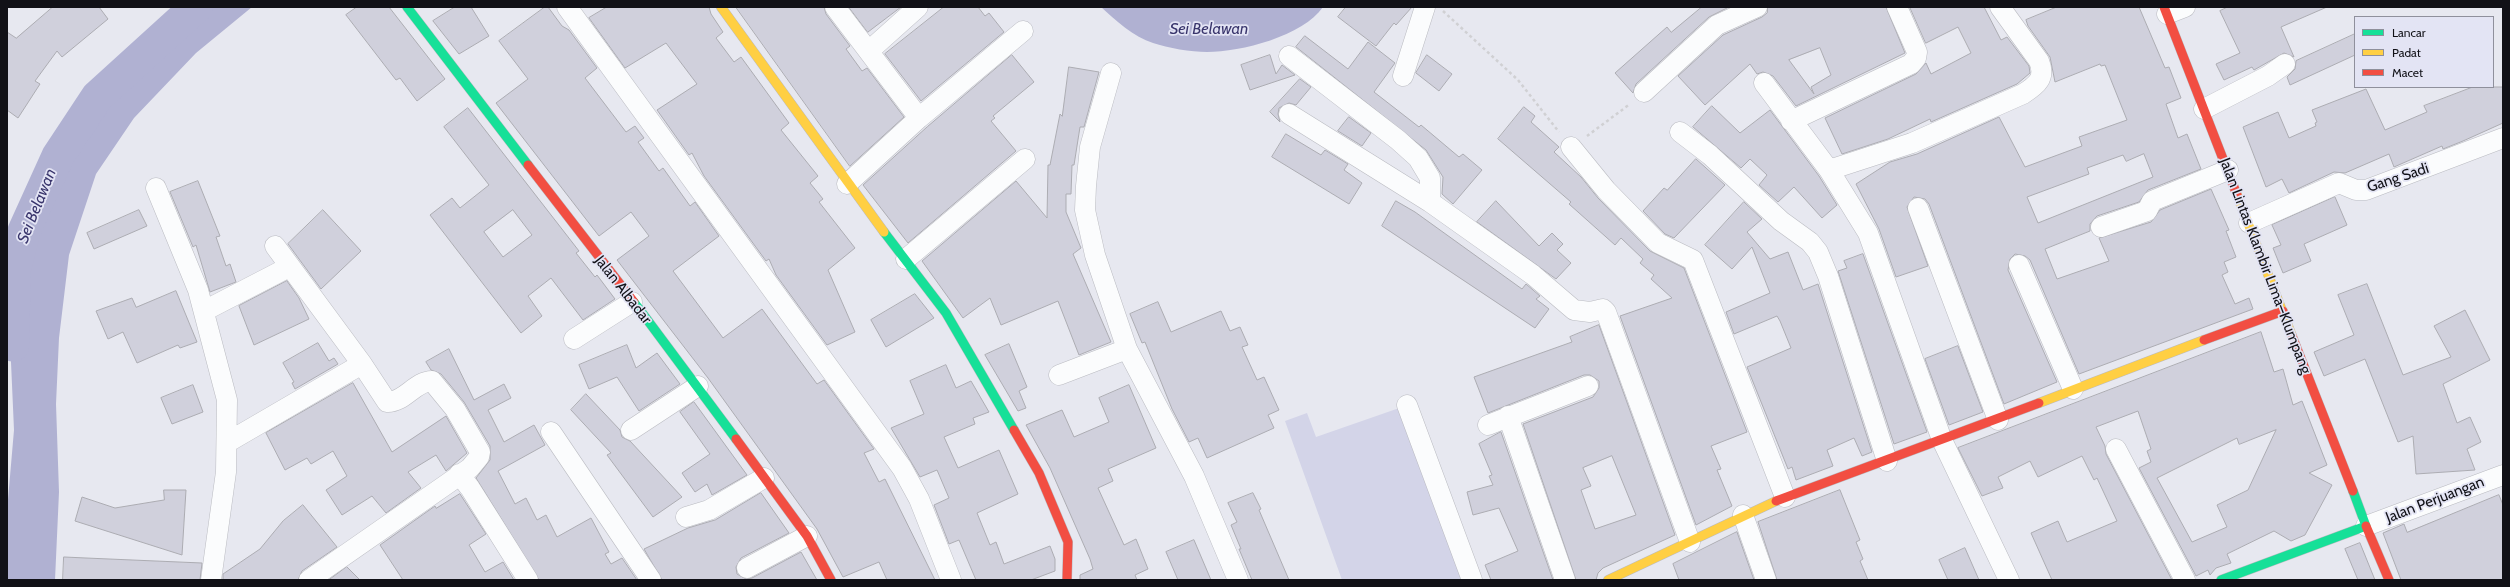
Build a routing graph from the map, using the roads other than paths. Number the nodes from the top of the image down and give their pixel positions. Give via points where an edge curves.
1 (407, 7) edge
2 (567, 7) edge
3 (721, 7) edge
4 (835, 7) edge
5 (918, 7) edge
6 (1425, 7) edge
7 (1756, 7) edge
8 (1897, 7) edge
9 (2000, 7) edge
10 (2185, 7) edge
11 (2166, 10) edge
12 (1023, 31) dead end
13 (870, 50) junction
14 (1289, 56) dead end
15 (2285, 64) dead end
16 (1111, 73) dead end
17 (1403, 76) dead end
18 (1764, 83) dead end
19 (1644, 92) road end
20 (2204, 109) junction
21 (1289, 114) dead end
22 (920, 118) junction
23 (1791, 121) junction
24 (1680, 132) dead end
25 (2503, 138) edge
26 (1571, 148) road end
27 (1025, 159) dead end
28 (1829, 170) junction
29 (2228, 170) junction
30 (848, 184) junction
31 (156, 188) dead end
32 (1430, 202) junction
33 (1918, 208) dead end
34 (2248, 223) junction
35 (2101, 227) dead end
36 (275, 246) dead end
37 (906, 259) junction
38 (2019, 265) dead end
39 (289, 266) junction
40 (632, 302) junction
41 (204, 310) junction
42 (2283, 312) junction
43 (574, 339) dead end
44 (1127, 349) junction
45 (362, 364) junction
46 (1059, 375) dead end
47 (698, 386) junction
48 (1588, 386) dead end
49 (2073, 390) junction
50 (1407, 405) dead end
51 (1508, 416) junction
52 (1998, 420) junction
53 (1488, 425) dead end
54 (631, 430) dead end
55 (551, 432) dead end
56 (1942, 440) junction
57 (228, 442) junction
58 (2116, 449) dead end
59 (1887, 461) junction
60 (459, 474) junction
61 (2503, 474) edge
62 (764, 478) junction
63 (1785, 497) junction
64 (1743, 515) junction
65 (686, 517) dead end
66 (2366, 526) junction
67 (807, 536) junction
68 (1690, 542) junction
69 (747, 568) dead end
70 (211, 580) edge
71 (309, 580) edge
72 (528, 580) edge
73 (651, 580) edge
74 (831, 580) edge
75 (951, 580) edge
76 (1067, 580) edge
77 (1238, 580) edge
78 (1472, 580) edge
79 (1565, 580) edge
80 (1608, 580) edge
81 (1766, 580) edge
82 (2009, 580) edge
83 (2185, 580) edge
84 (2221, 580) edge
85 (2389, 580) edge

1 - 40 street, Jalan Albadar
2 - 75 street via 902,468 919,499
3 - 30 street
4 - 13 street
5 - 13 street
6 - 17 street
7 - 19 street via 1717,25
8 - 23 street via 1917,52 1911,64
9 - 28 street via 2039,61 2042,77 2036,86 1912,143
10 - 11 street
11 - 20 street, Jalan Lintas Klambir Lima–Klumpang
12 - 22 street
13 - 22 street
14 - 32 street via 1418,158 1430,178
15 - 20 street via 2268,76
16 - 44 street via 1090,147 1085,210 1095,255
18 - 23 street
20 - 29 street, Jalan Lintas Klambir Lima–Klumpang
21 - 32 street
22 - 30 street
23 - 28 street
24 - 59 street via 1710,155 1781,220 1810,242 1818,252
25 - 34 street, Gang Sadi via 2366,190 2356,190 2339,183
26 - 63 street via 1606,190 1658,243 1693,260
27 - 37 street
28 - 56 street via 1868,233
29 - 34 street, Jalan Lintas Klambir Lima–Klumpang
29 - 35 street via 2152,201 2146,211
30 - 37 street
31 - 41 street
32 - 68 street via 1533,275 1574,310 1586,312 1603,309 1606,312
33 - 52 street
34 - 42 street, Jalan Lintas Klambir Lima–Klumpang
36 - 39 street
37 - 76 street via 946,313 1039,473 1068,542
38 - 49 street
39 - 41 street
39 - 45 street
40 - 43 street
40 - 47 street, Jalan Albadar
41 - 57 street via 227,400
42 - 49 street
42 - 66 street, Jalan Lintas Klambir Lima–Klumpang
44 - 46 street
44 - 77 street via 1194,476
45 - 57 street
45 - 60 street via 387,402 402,397 426,381 432,381 438,386 480,452 475,463
47 - 54 street
47 - 62 street, Jalan Albadar
48 - 51 street
49 - 52 street
50 - 78 street
51 - 53 street
51 - 79 street
52 - 56 street
55 - 73 street
56 - 59 street
56 - 82 street
57 - 70 street
58 - 83 street
59 - 63 street
60 - 71 street
60 - 72 street
61 - 66 street, Jalan Perjuangan
62 - 65 street via 709,510
62 - 67 street, Jalan Albadar
63 - 64 street
64 - 68 street
64 - 81 street
66 - 84 street
66 - 85 street, Jalan Lintas Klambir Lima–Klumpang
67 - 69 street
67 - 74 street, Jalan Albadar
68 - 80 street

